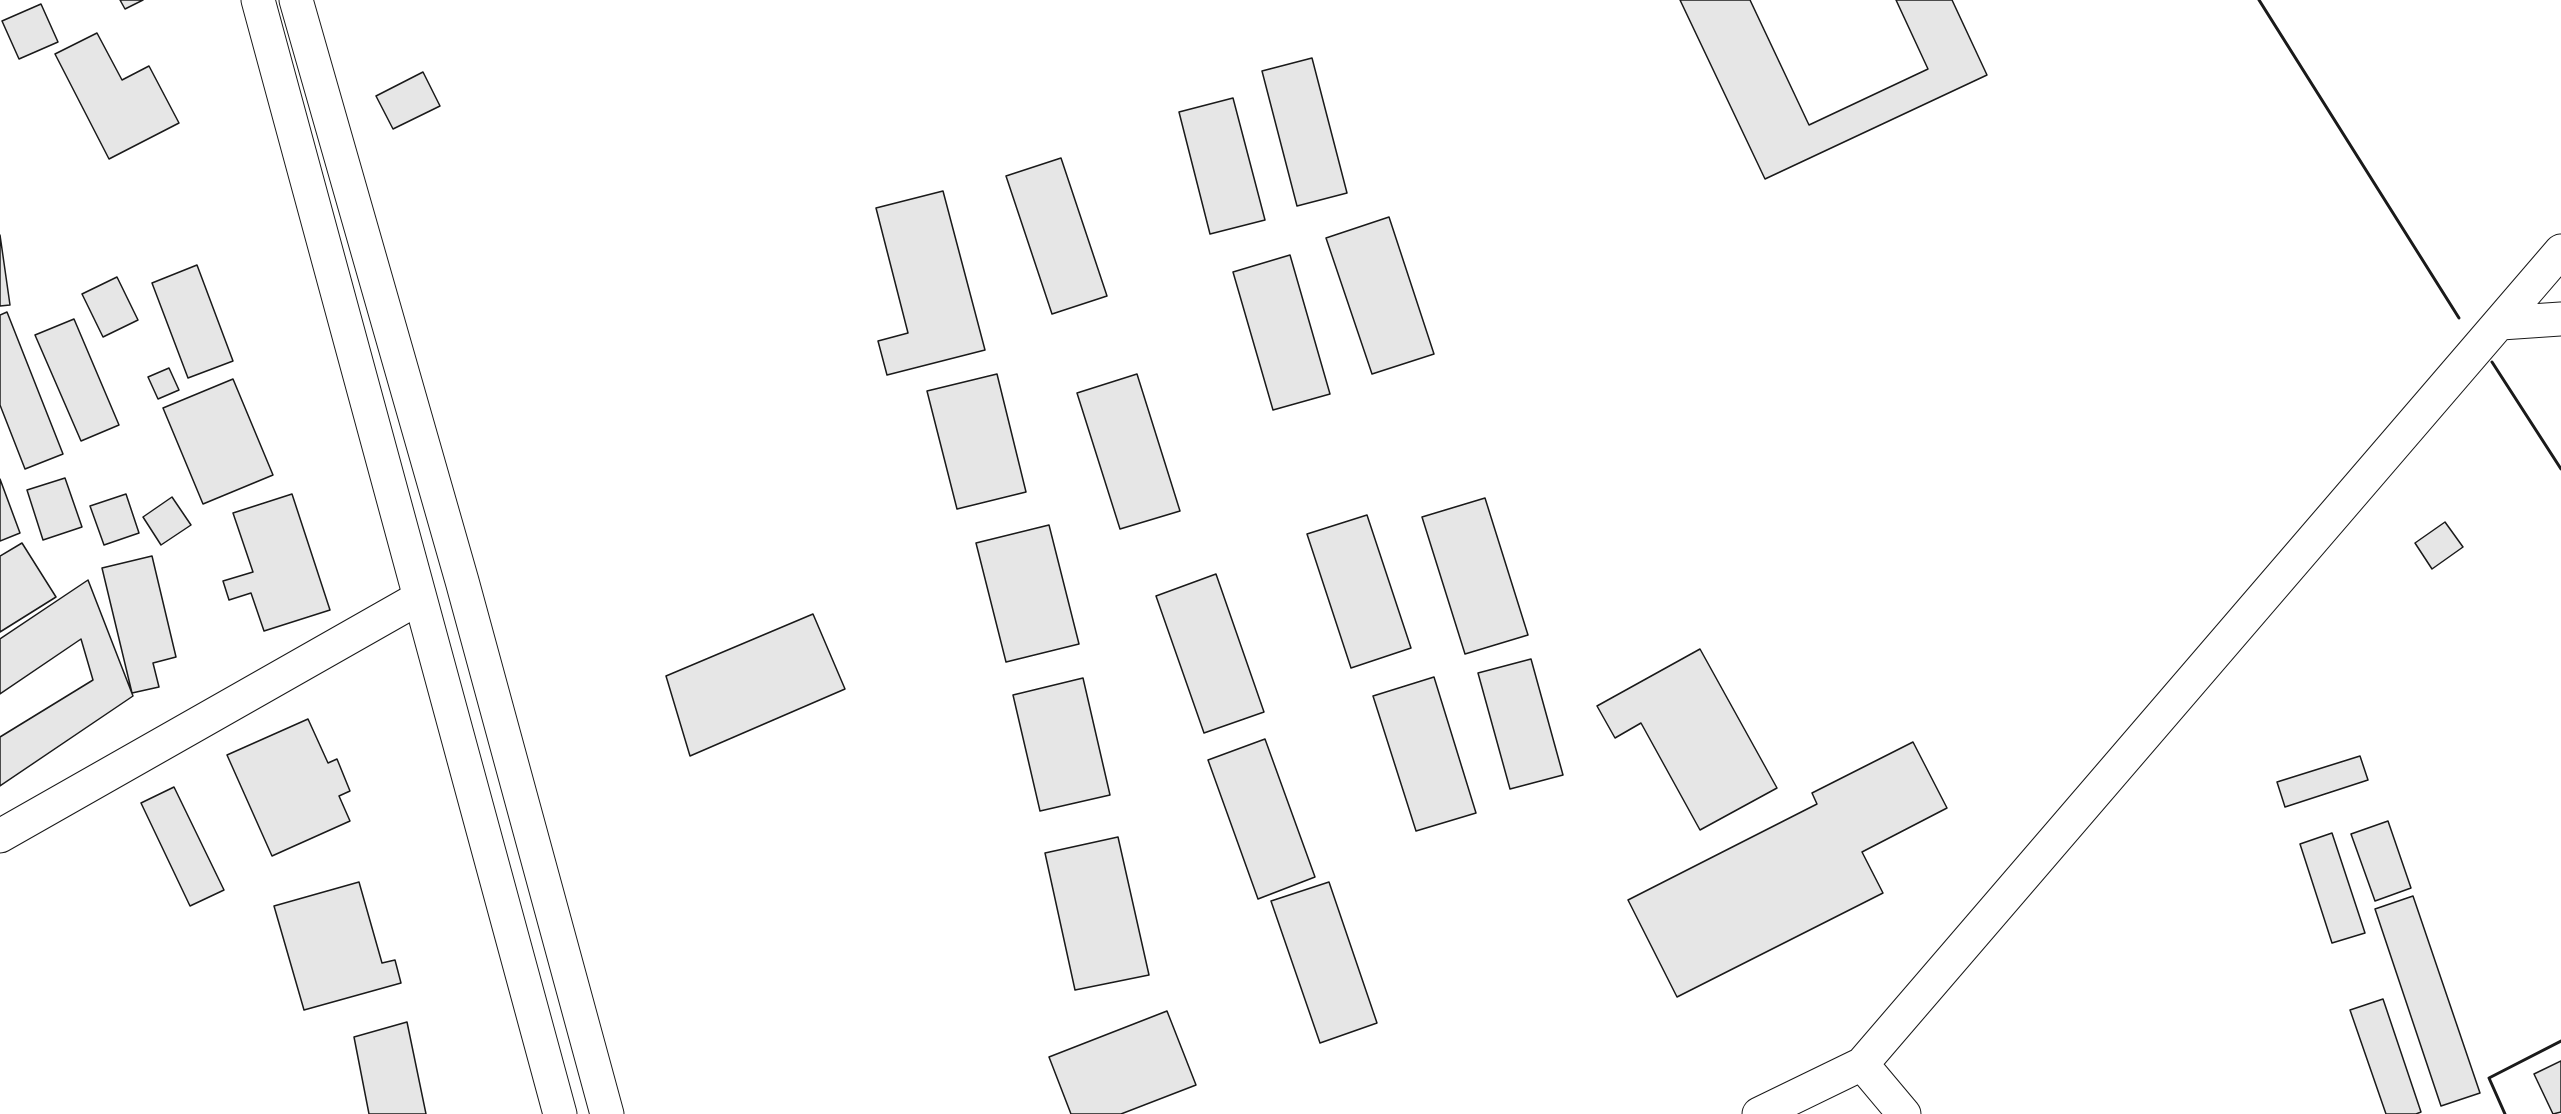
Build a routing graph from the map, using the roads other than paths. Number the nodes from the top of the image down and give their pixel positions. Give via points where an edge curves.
1 (258, 0) edge
2 (296, 0) edge
3 (2561, 250) edge
4 (2561, 319) edge
5 (2501, 323) junction
6 (418, 598) junction
7 (0, 836) edge
8 (1862, 1064) junction
9 (560, 1114) edge
10 (607, 1114) edge
11 (1759, 1114) edge
12 (1904, 1114) edge

1 - 6 main road
2 - 10 main road
3 - 5 main road
4 - 5 main road
5 - 8 main road
6 - 7 main road
6 - 9 main road
8 - 11 main road
8 - 12 main road

